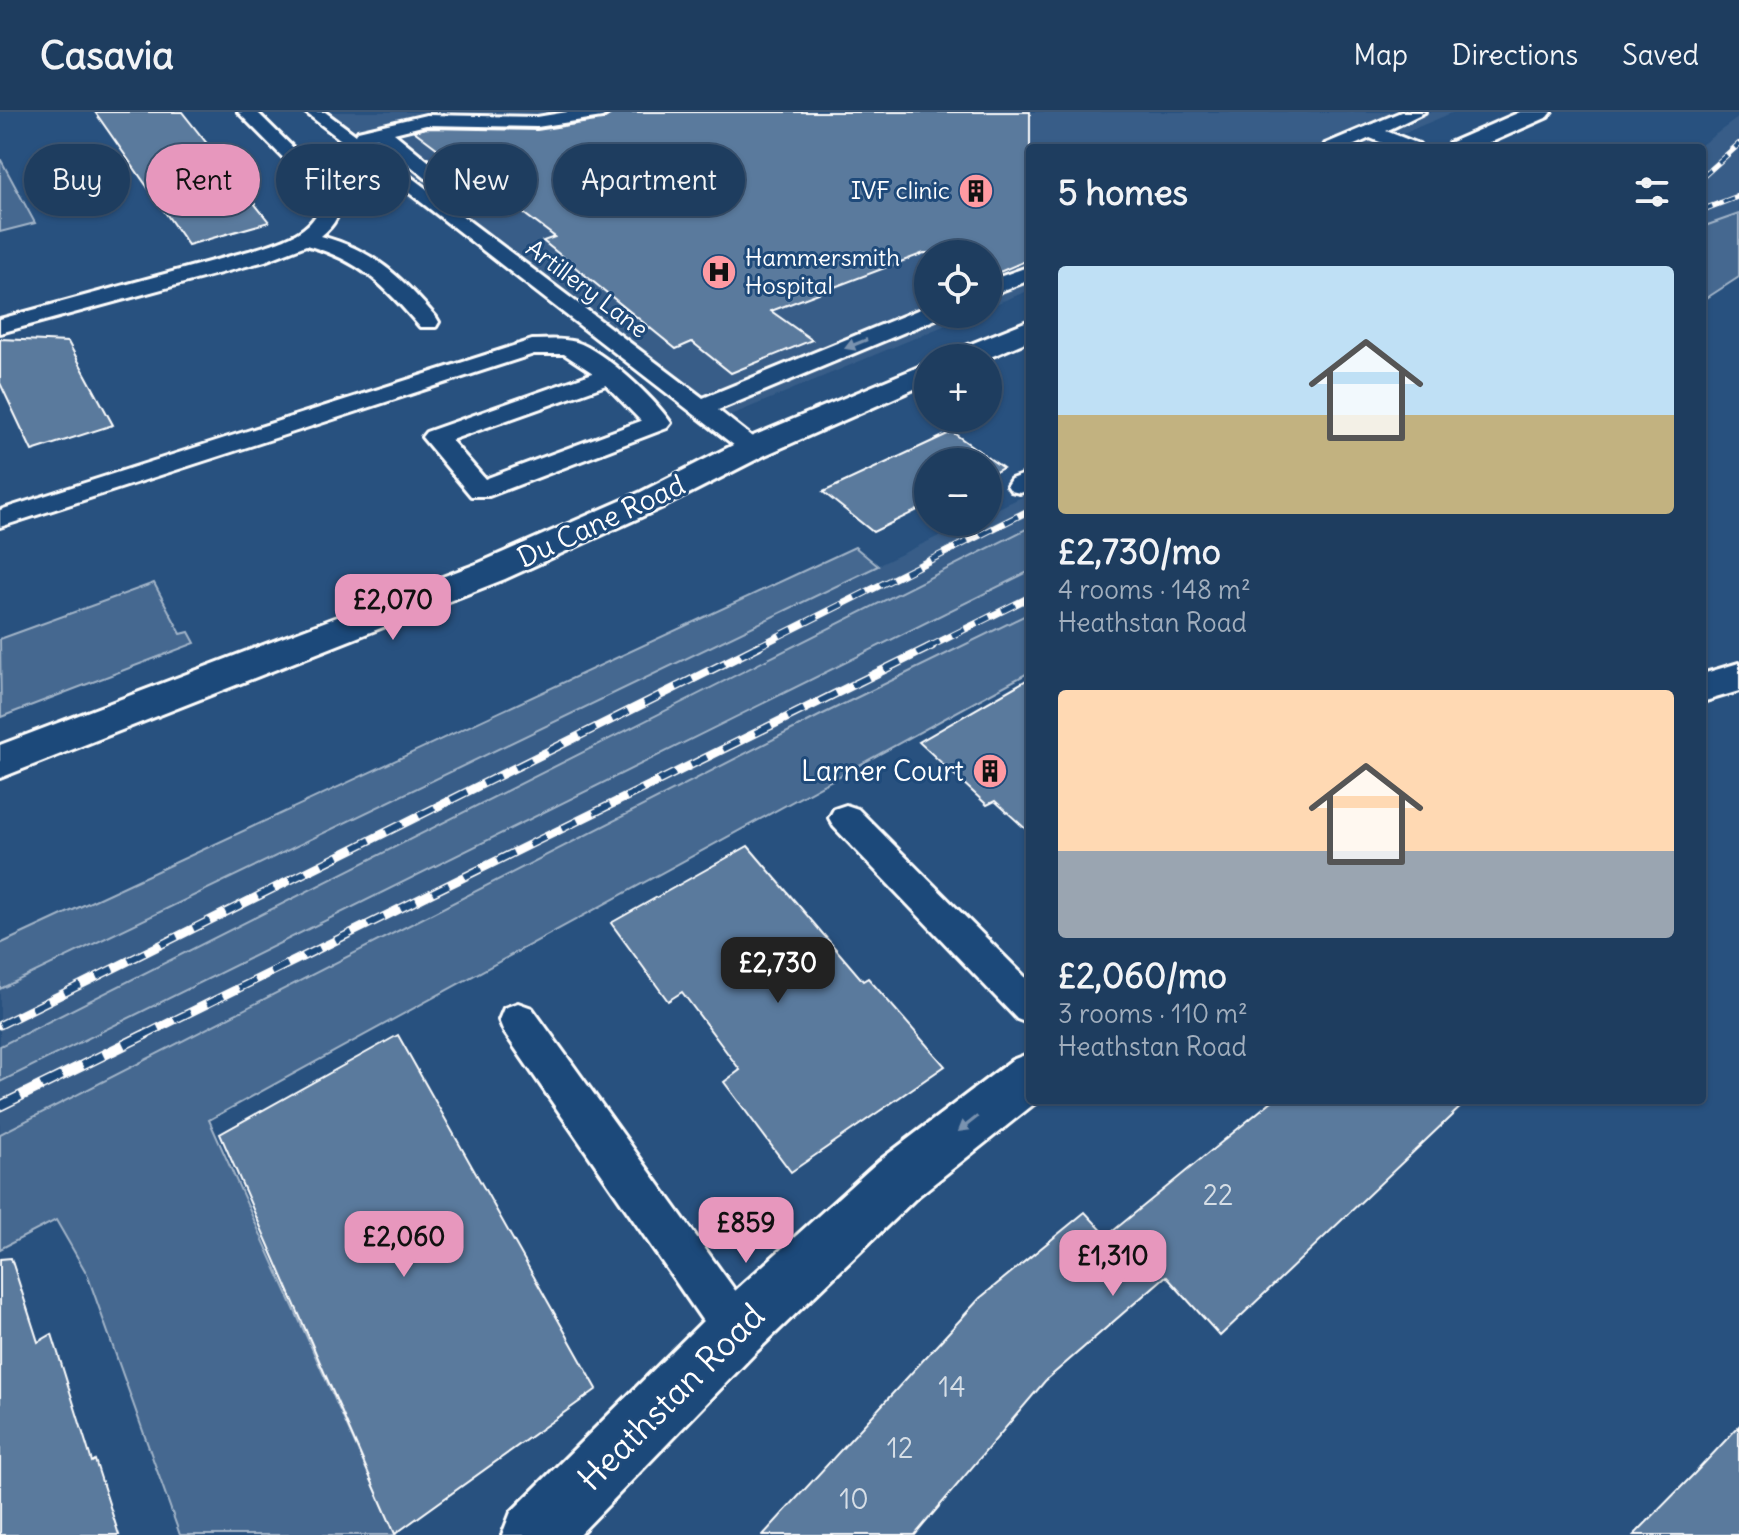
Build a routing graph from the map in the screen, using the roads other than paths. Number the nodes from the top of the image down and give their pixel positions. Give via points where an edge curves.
1 (247, 112) edge
2 (314, 112) edge
3 (602, 112) edge
4 (1416, 112) edge
5 (1540, 112) edge
6 (579, 114) edge
7 (380, 131) junction
8 (1371, 132) junction
9 (348, 140) junction
10 (1342, 144) edge
11 (1402, 144) edge
12 (1467, 144) edge
13 (425, 168) edge
14 (303, 237) junction
15 (521, 244) dead end
16 (1026, 276) edge
17 (1002, 284) edge
18 (914, 320) edge
19 (428, 322) dead end
20 (0, 326) edge
21 (1026, 331) edge
22 (995, 344) edge
23 (646, 367) junction
24 (608, 376) junction
25 (914, 378) edge
26 (701, 408) junction
27 (753, 448) junction
28 (0, 519) edge
29 (1739, 677) edge
30 (1706, 687) edge
31 (0, 762) edge
32 (846, 818) dead end
33 (1026, 1003) edge
34 (518, 1020) dead end
35 (1026, 1079) edge
36 (736, 1330) junction
37 (534, 1535) edge

1 - 14 lane via 331,195 330,214
2 - 9 lane, Artillery Lane
3 - 6 lane
4 - 8 lane
5 - 12 street
6 - 7 lane via 537,122 449,118
7 - 9 lane
7 - 13 lane
8 - 10 lane
8 - 11 lane
9 - 23 lane, Artillery Lane
14 - 19 lane via 370,261
14 - 20 lane via 257,256
15 - 23 lane via 642,338
16 - 17 lane
18 -> 26 lane
21 - 22 street
23 - 26 lane, Artillery Lane
24 - 24 lane via 658,423 480,490 435,437
24 - 28 lane via 571,348 532,347
25 - 27 street, Du Cane Road
26 - 27 lane, Artillery Lane
27 - 31 street, Du Cane Road via 492,571
29 - 30 street
32 - 33 lane
34 - 36 lane
35 -> 36 street, Heathstan Road via 898,1179
36 - 37 street, Heathstan Road

